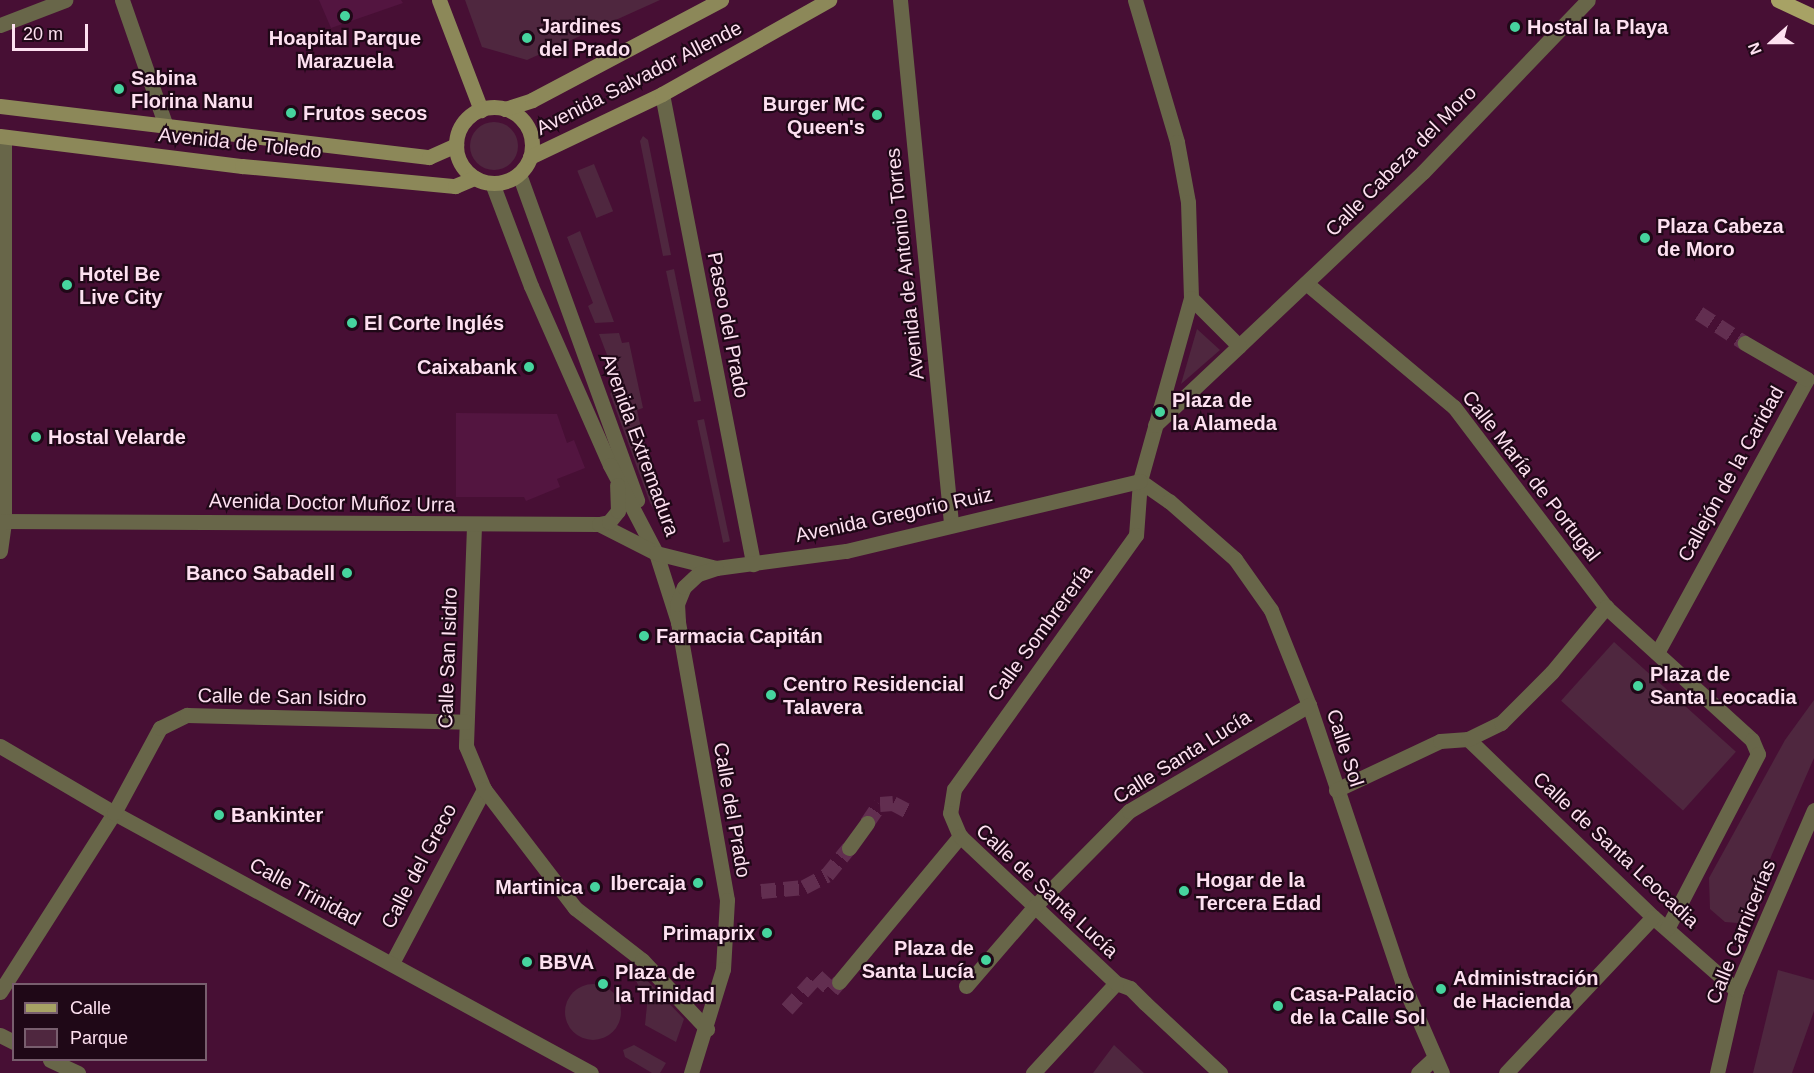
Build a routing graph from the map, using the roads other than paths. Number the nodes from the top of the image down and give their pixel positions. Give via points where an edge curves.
1 (65, 0) edge
2 (122, 0) edge
3 (439, 0) edge
4 (721, 0) edge
5 (829, 0) edge
6 (900, 0) edge
7 (1135, 0) edge
8 (1588, 0) edge
9 (1778, 0) edge
10 (1814, 17) edge
11 (0, 25) edge
12 (662, 94) junction
13 (0, 106) edge
14 (505, 109) junction
15 (481, 110) junction
16 (168, 129) junction
17 (2, 136) edge
18 (456, 145) junction
19 (530, 157) junction
20 (519, 174) junction
21 (474, 178) junction
22 (492, 183) junction
23 (1306, 284) junction
24 (1191, 298) junction
25 (1745, 343) tunnel mouth
26 (1239, 346) junction
27 (2, 348) edge
28 (1154, 426) junction
29 (610, 465) junction
30 (1140, 481) junction
31 (2, 521) edge
32 (951, 523) junction
33 (599, 524) junction
34 (474, 526) junction
35 (0, 551) edge
36 (656, 554) junction
37 (753, 564) junction
38 (716, 568) junction
39 (1606, 607) junction
40 (678, 622) junction
41 (1657, 652) junction
42 (1309, 705) junction
43 (466, 722) junction
44 (1468, 739) junction
45 (0, 746) edge
46 (484, 789) junction
47 (1336, 790) junction
48 (1814, 810) edge
49 (114, 813) junction
50 (867, 823) tunnel mouth
51 (960, 836) junction
52 (849, 848) tunnel mouth
53 (1035, 906) junction
54 (1653, 916) junction
55 (1667, 928) junction
56 (392, 963) junction
57 (839, 982) dead end
58 (1116, 983) junction
59 (966, 986) dead end
60 (1736, 990) junction
61 (0, 993) edge
62 (707, 1029) junction
63 (1434, 1058) junction
64 (54, 1061) edge
65 (78, 1073) edge
66 (591, 1073) edge
67 (691, 1073) edge
68 (1033, 1073) edge
69 (1220, 1073) edge
70 (1418, 1073) edge
71 (1442, 1073) edge
72 (1506, 1073) edge
73 (1717, 1073) edge

1 - 11 street
2 - 16 street
3 - 15 main road
4 - 14 main road, Avenida Salvador Allende via 532,100
5 - 12 main road, Avenida Salvador Allende
6 - 32 street, Avenida de Antonio Torres
7 - 24 street via 1185,182
8 - 23 street, Calle Cabeza del Moro via 1423,172
9 - 10 main road
12 - 19 main road, Avenida Salvador Allende
12 - 37 street, Paseo del Prado
13 - 16 main road, Avenida de Toledo
14 - 15 main road
14 - 19 main road via 527,127 532,139
15 - 18 main road via 464,122
16 - 18 main road, Avenida de Toledo via 429,157
17 - 21 main road, Avenida de Toledo via 242,166 455,186
17 - 27 street
18 - 21 main road via 461,164
19 - 20 main road
20 - 22 main road
20 - 36 street, Avenida Extremadura
21 - 22 main road
22 - 29 street, Avenida Extremadura via 531,286
23 - 26 street, Calle Cabeza del Moro
23 - 39 street, Calle María de Portugal via 1454,407
24 - 26 street
24 - 28 street
25 - 41 street, Callejón de la Caridad via 1807,378
26 - 28 street
27 - 31 street
28 - 30 street
29 - 33 street via 617,485 618,511 609,522
29 - 36 street, Avenida Extremadura
30 - 32 street, Avenida Gregorio Ruiz
30 - 42 street, Calle Sol via 1235,559 1254,582 1271,610
30 - 51 street, Calle Sombrerería via 1136,535 954,789 950,813
31 - 34 street, Avenida Doctor Muñoz Urra
31 - 35 street
32 - 37 street, Avenida Gregorio Ruiz via 846,551
33 - 34 street, Avenida Doctor Muñoz Urra
33 - 36 street, Avenida Doctor Muñoz Urra
34 - 43 street, Calle San Isidro
36 - 38 street, Avenida Gregorio Ruiz
36 - 40 street, Calle del Prado
37 - 38 street, Avenida Gregorio Ruiz
38 - 40 street via 698,574 684,587 677,604
39 - 41 street
39 - 44 street via 1552,672 1501,723
40 - 62 street, Calle del Prado via 727,900 723,969
41 - 55 street via 1752,740 1758,754
42 - 47 street, Calle Sol
42 - 53 street, Calle Santa Lucía via 1129,811
43 - 46 street, Calle San Isidro via 466,746
43 - 49 street, Calle de San Isidro via 187,715 159,728
44 - 47 street via 1440,741
44 - 54 street, Calle de Santa Leocadia
45 - 49 street, Calle Trinidad
46 - 56 street, Calle del Greco
46 - 62 street, Calle San Isidro via 575,908 642,960
47 - 63 street, Calle Sol via 1402,981
48 - 60 street, Calle Carnicerías
49 - 56 street, Calle Trinidad
49 - 61 street, Calle de San Isidro
50 - 52 street
51 - 53 street, Calle de Santa Lucía
51 - 57 street, Calle de Santa Lucía
53 - 58 street, Calle de Santa Lucía
53 - 59 street
54 - 55 street, Calle de Santa Leocadia
54 - 72 street
55 - 60 street, Calle de Santa Leocadia
56 - 66 street, Calle Trinidad
58 - 68 street
58 - 69 street, Calle de Santa Lucía via 1130,988
60 - 73 street, Calle Carnicerías
62 - 67 street, Calle del Prado
63 - 70 street
63 - 71 street, Calle Sol
64 - 65 street

